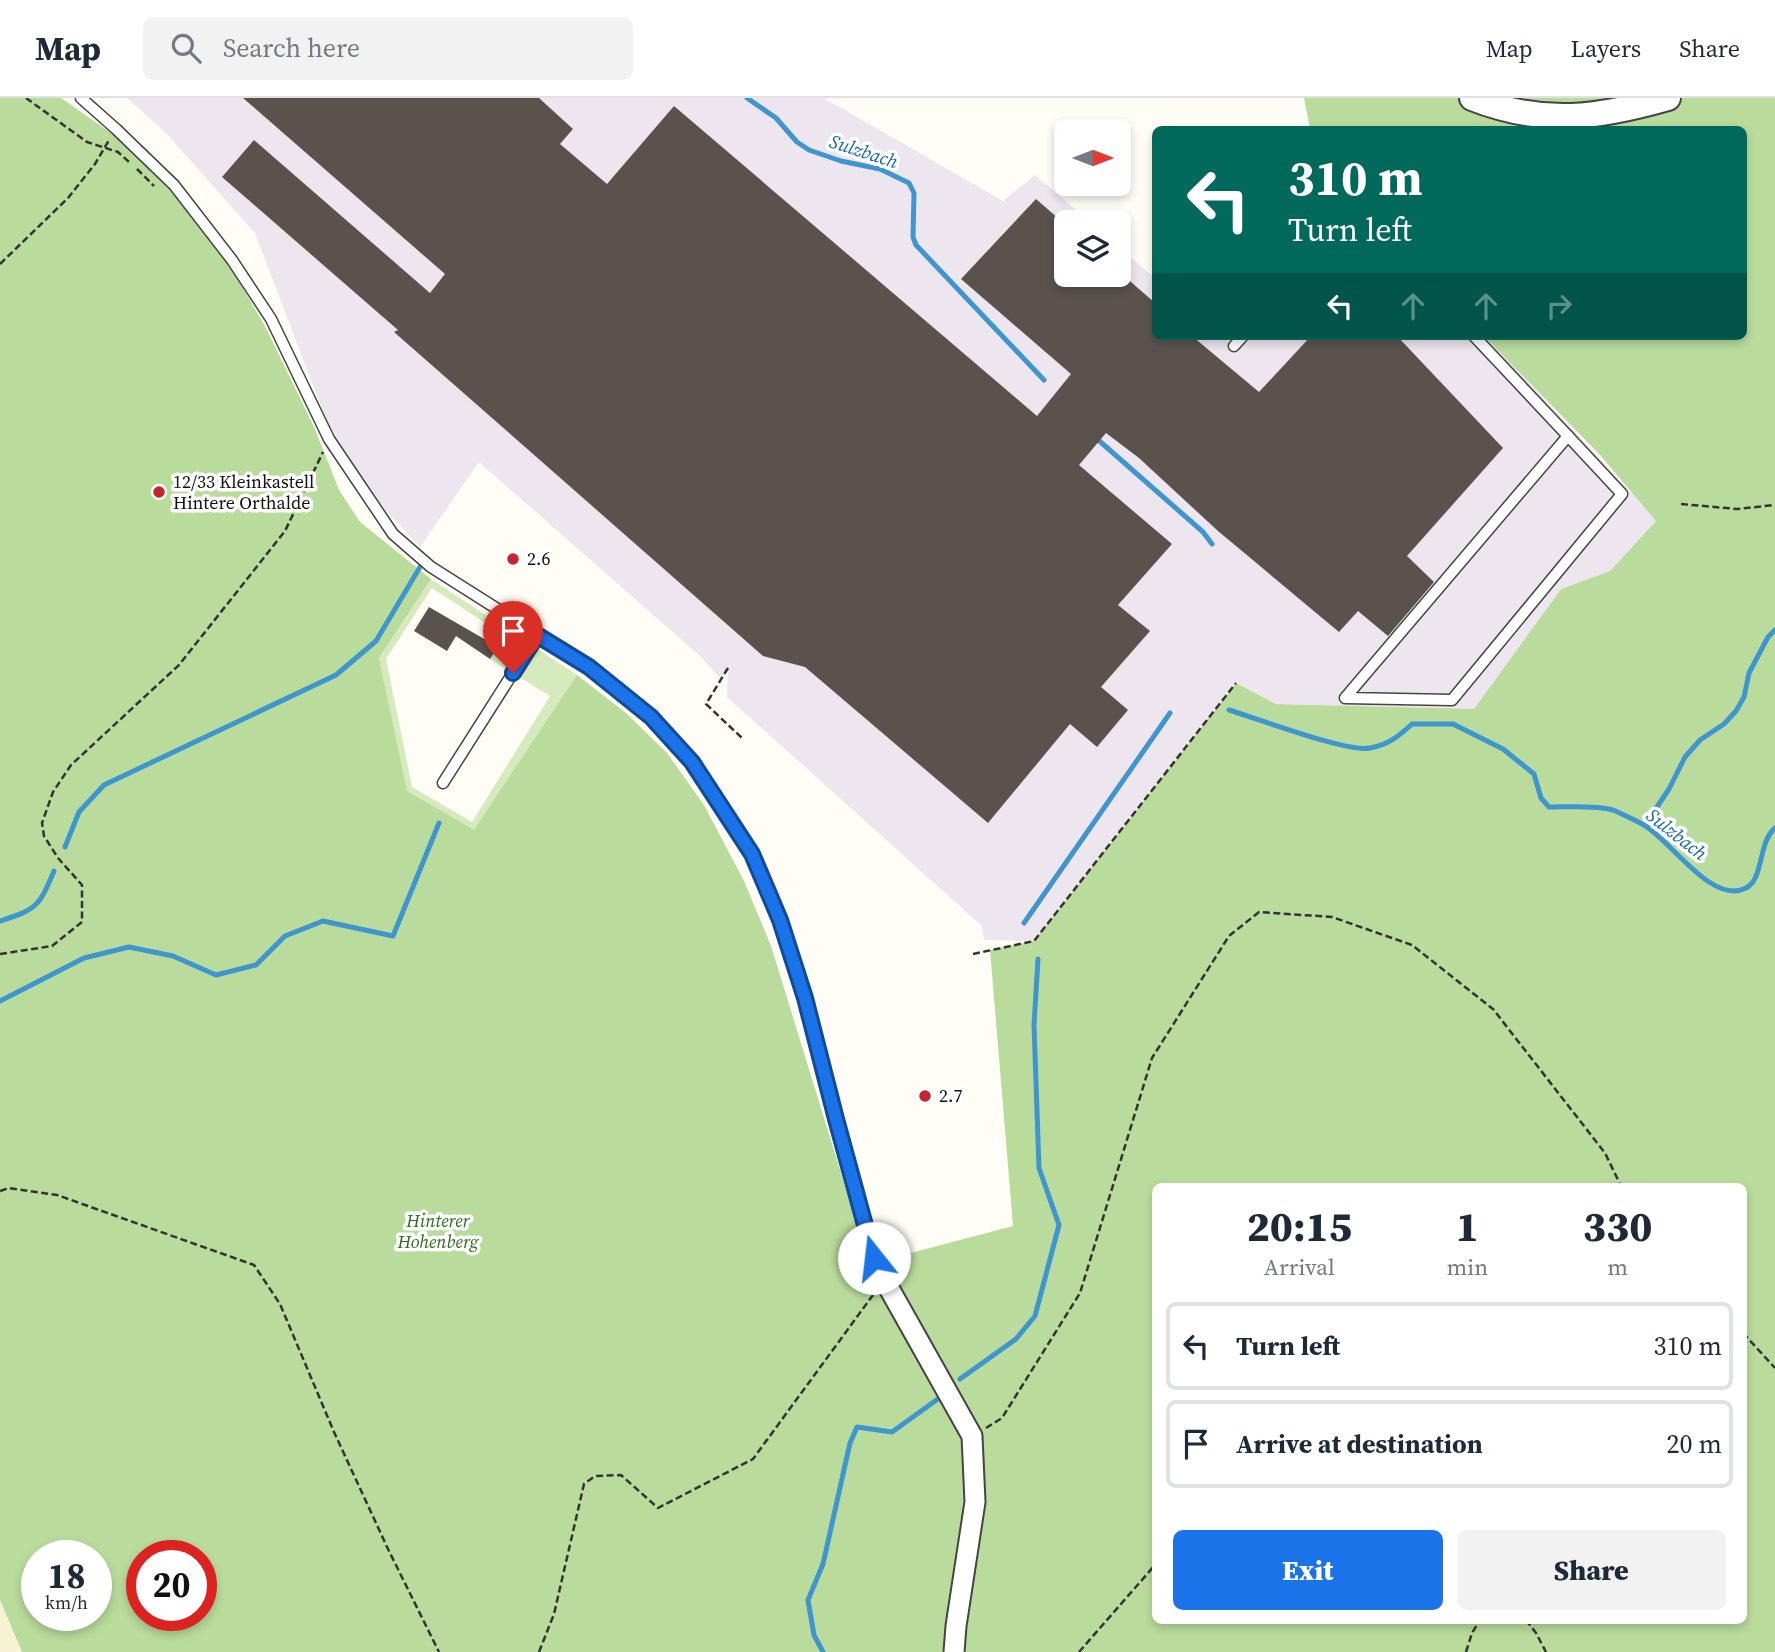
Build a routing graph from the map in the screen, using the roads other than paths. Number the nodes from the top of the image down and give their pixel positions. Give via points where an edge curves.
1 (80, 98) edge
2 (1472, 98) edge
3 (1668, 98) edge
4 (1239, 340) edge
5 (1478, 340) edge
6 (1234, 346) dead end
7 (1568, 436) junction
8 (537, 635) junction
9 (443, 783) dead end
10 (880, 1273) joint
11 (954, 1652) edge

1 - 8 lane via 174,185 232,260 271,318 329,439 393,534 431,567
2 - 3 street via 1556,117 1622,111
4 - 6 lane
5 - 7 lane
7 - 7 lane via 1622,494 1452,700 1345,698
8 - 9 lane
8 - 10 lane via 589,667 651,717 692,762 752,854 805,998
10 - 11 street via 972,1436 975,1502

